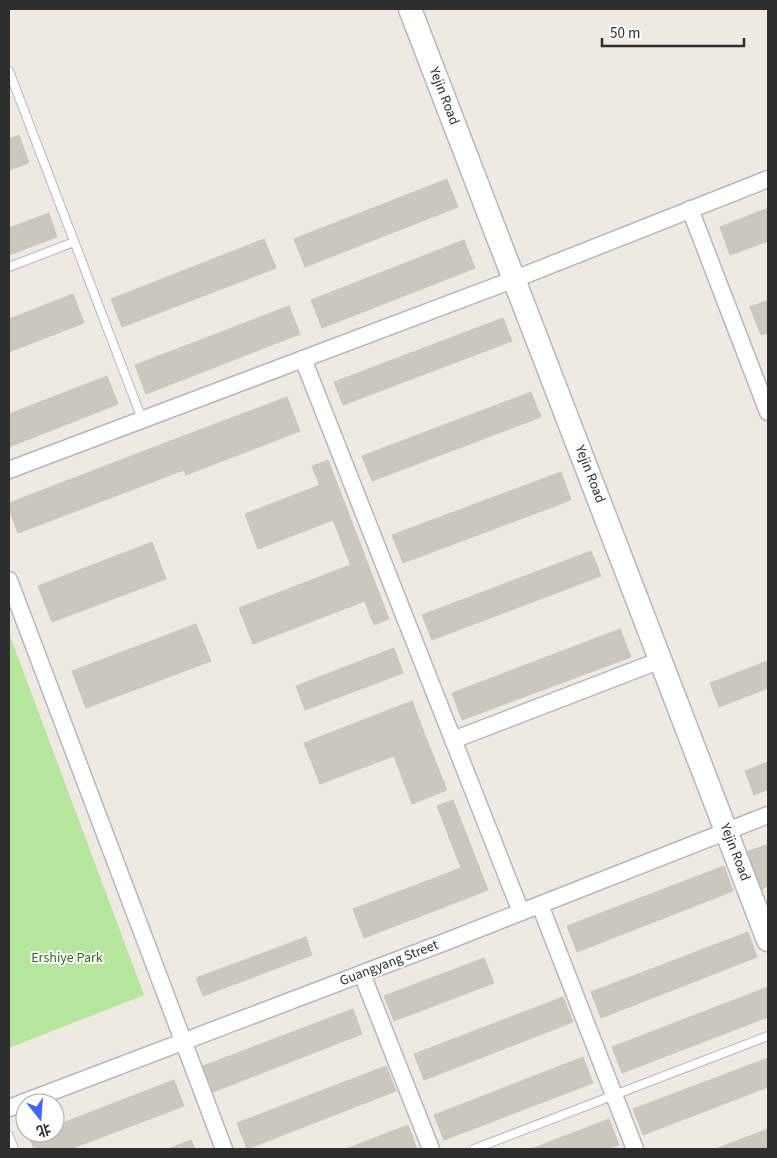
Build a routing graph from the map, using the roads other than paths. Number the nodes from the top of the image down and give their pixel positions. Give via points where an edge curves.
1 (410, 9) edge
2 (9, 70) edge
3 (768, 179) edge
4 (690, 210) junction
5 (74, 242) junction
6 (9, 267) edge
7 (515, 279) junction
8 (303, 359) junction
9 (768, 412) edge
10 (142, 419) junction
11 (9, 470) edge
12 (9, 580) edge
13 (661, 660) junction
14 (453, 740) junction
15 (768, 815) edge
16 (727, 832) junction
17 (540, 905) junction
18 (521, 912) junction
19 (768, 940) edge
20 (362, 974) junction
21 (768, 1036) edge
22 (183, 1042) junction
23 (614, 1095) junction
24 (9, 1108) edge
25 (9, 1136) edge
26 (14, 1149) edge
27 (224, 1149) edge
28 (431, 1149) edge
29 (474, 1149) edge
30 (635, 1149) edge

1 - 7 street, Yejin Road
2 - 5 lane
3 - 4 street
4 - 7 street
4 - 9 street
5 - 6 lane
5 - 10 lane
7 - 8 street
7 - 13 street, Yejin Road
8 - 10 street
8 - 14 street
10 - 11 street
12 - 22 street
13 - 14 street
13 - 16 street, Yejin Road
14 - 18 street
15 - 16 street, Guangyang Street
16 - 17 street, Guangyang Street
16 - 19 street, Yejin Road
17 - 18 street, Guangyang Street
17 - 23 street
18 - 20 street, Guangyang Street
20 - 22 street, Guangyang Street
20 - 28 street
21 - 23 lane
22 - 24 street, Guangyang Street
22 - 27 street
23 - 29 lane
23 - 30 street
25 - 26 lane

